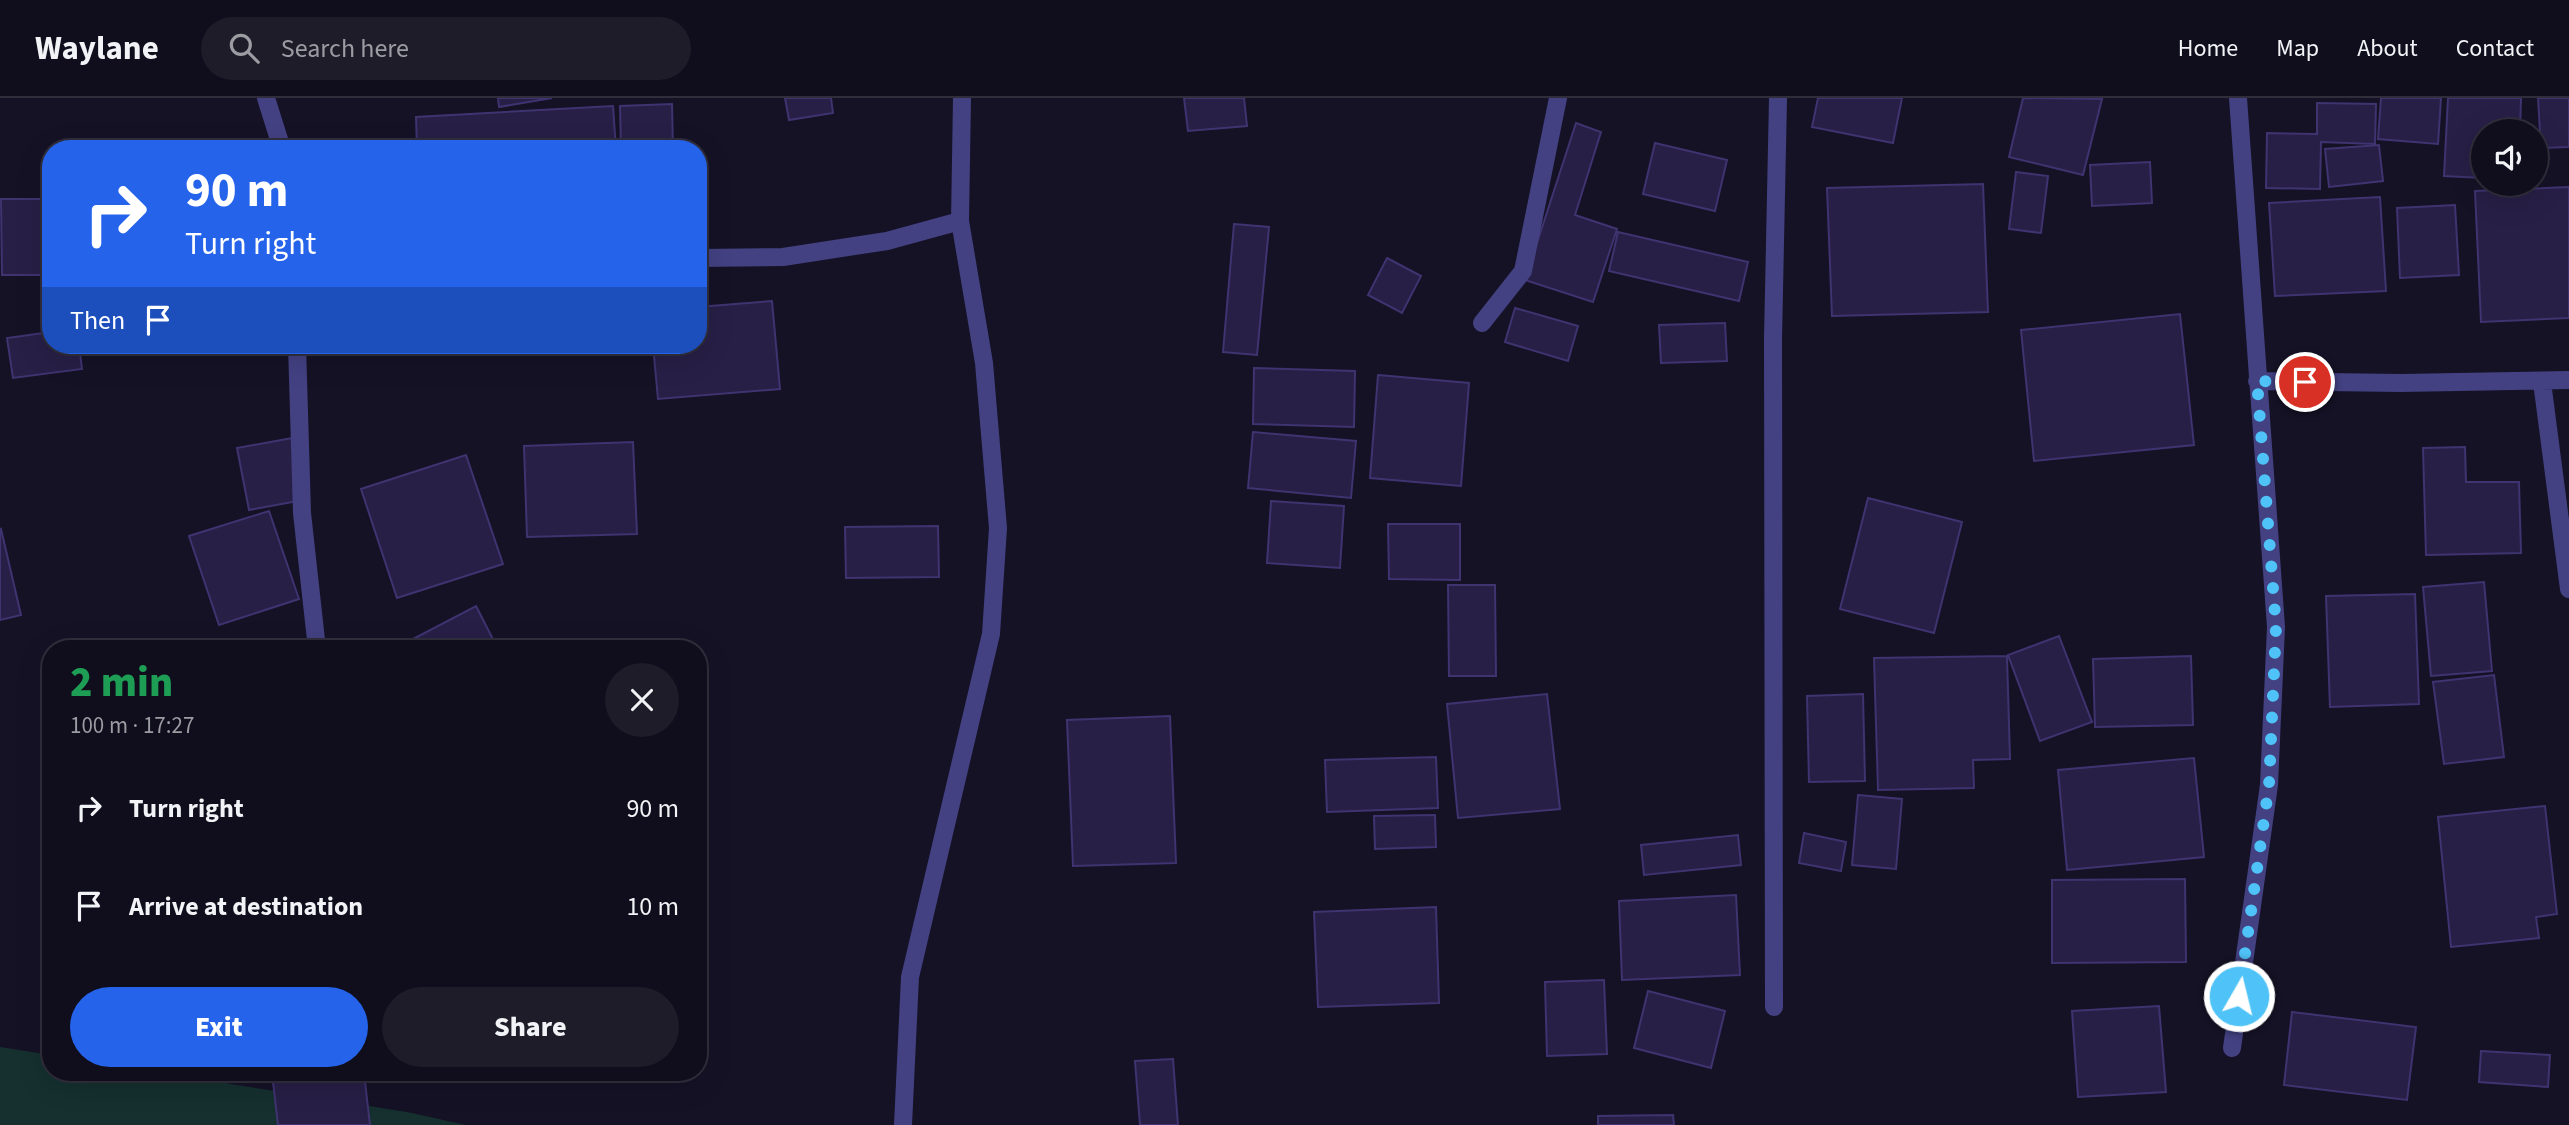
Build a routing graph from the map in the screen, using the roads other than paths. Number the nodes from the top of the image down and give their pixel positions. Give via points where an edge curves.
1 (266, 98) edge
2 (962, 98) edge
3 (1558, 98) edge
4 (1778, 98) edge
5 (2238, 98) edge
6 (279, 140) edge
7 (960, 220) junction
8 (707, 258) edge
9 (1482, 323) dead end
10 (297, 354) edge
11 (2569, 380) edge
12 (2257, 381) junction
13 (2542, 382) junction
14 (2569, 589) edge
15 (316, 640) edge
16 (1774, 1007) dead end
17 (2232, 1048) dead end
18 (903, 1125) edge

1 - 6 street
2 - 7 street
3 - 9 street via 1523,271
4 - 16 street via 1773,339
5 - 12 street
7 - 8 street via 887,241 783,257
7 - 18 street via 984,363 998,528 991,634 910,977
10 - 15 street via 302,513
11 - 13 street
12 - 13 street
12 - 17 street via 2276,627 2269,785
13 - 14 street

